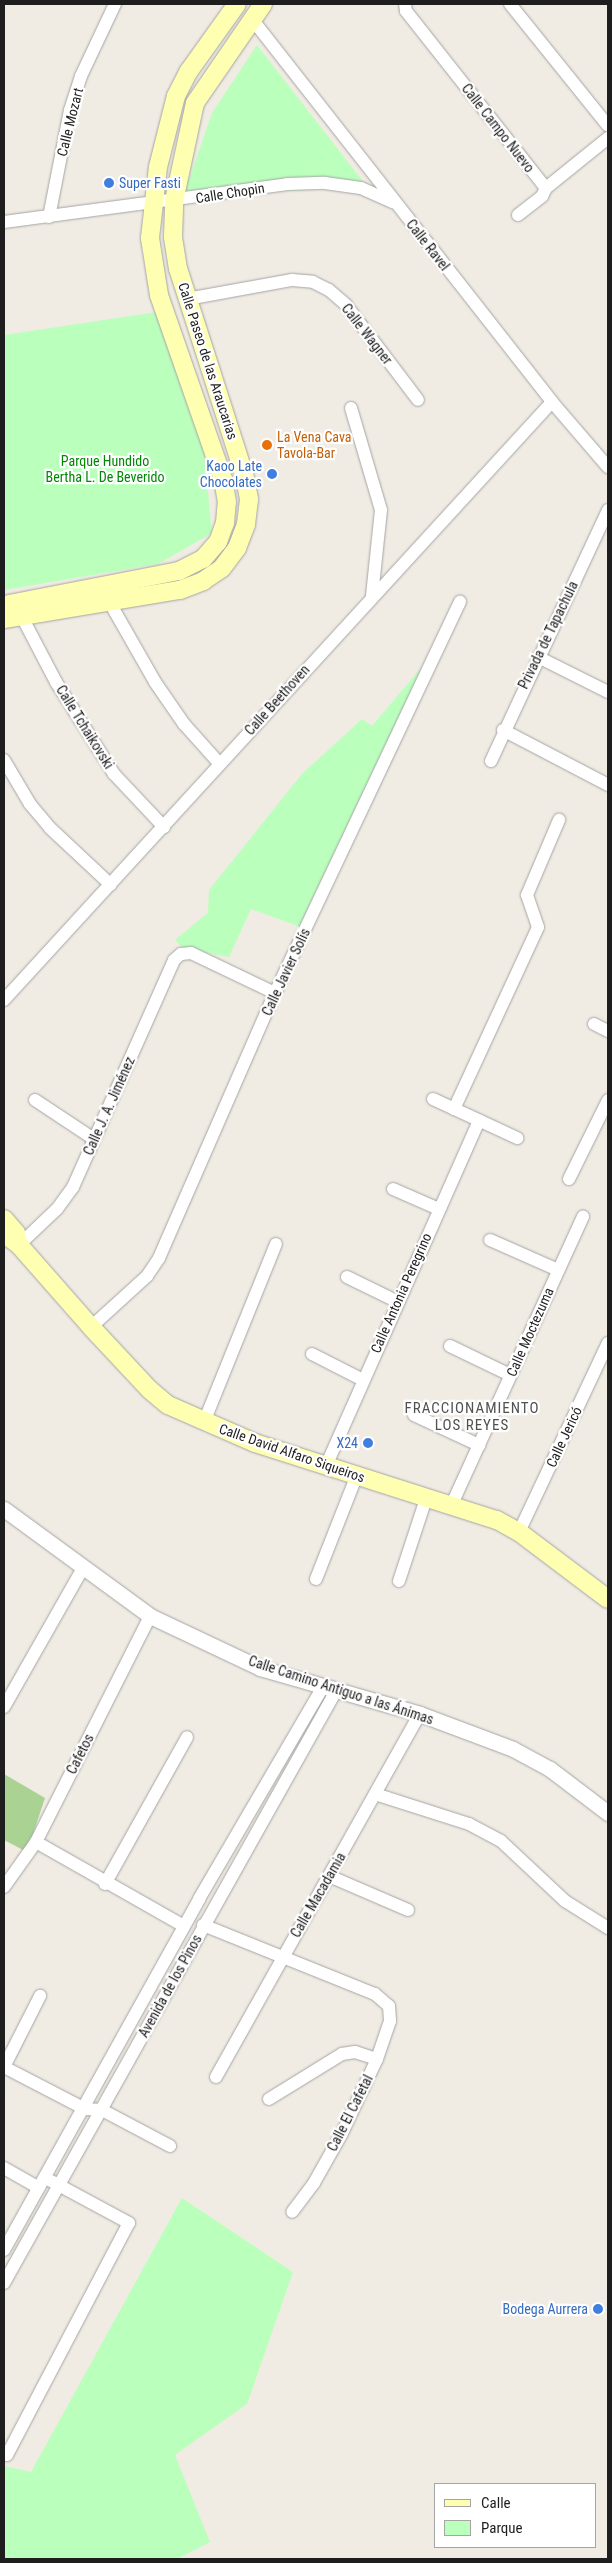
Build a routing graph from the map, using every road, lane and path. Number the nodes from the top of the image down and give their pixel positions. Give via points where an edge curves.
1 (115, 4) edge
2 (237, 4) edge
3 (263, 4) edge
4 (405, 4) edge
5 (510, 4) edge
6 (252, 19) junction
7 (608, 126) edge
8 (608, 138) edge
9 (546, 188) junction
10 (174, 201) junction
11 (152, 203) junction
12 (395, 203) junction
13 (518, 215) dead end
14 (49, 217) junction
15 (4, 222) edge
16 (187, 299) junction
17 (418, 400) dead end
18 (552, 402) junction
19 (351, 408) dead end
20 (608, 467) edge
21 (608, 510) edge
22 (372, 596) junction
23 (460, 601) dead end
24 (110, 603) junction
25 (4, 605) edge
26 (12, 617) edge
27 (538, 658) junction
28 (608, 692) edge
29 (503, 730) junction
30 (4, 760) edge
31 (491, 761) dead end
32 (219, 763) junction
33 (608, 785) edge
34 (559, 820) dead end
35 (164, 827) junction
36 (111, 885) junction
37 (276, 993) junction
38 (4, 1000) edge
39 (594, 1024) dead end
40 (608, 1031) edge
41 (432, 1099) dead end
42 (35, 1100) dead end
43 (608, 1100) edge
44 (454, 1108) junction
45 (478, 1120) junction
46 (517, 1138) dead end
47 (94, 1139) junction
48 (569, 1179) dead end
49 (393, 1189) dead end
50 (439, 1210) junction
51 (583, 1216) dead end
52 (4, 1219) edge
53 (4, 1234) edge
54 (490, 1240) dead end
55 (276, 1244) dead end
56 (19, 1245) junction
57 (558, 1270) junction
58 (347, 1277) dead end
59 (396, 1301) junction
60 (91, 1327) junction
61 (608, 1342) edge
62 (450, 1346) dead end
63 (312, 1354) dead end
64 (510, 1374) junction
65 (363, 1380) junction
66 (414, 1415) dead end
67 (204, 1422) junction
68 (479, 1445) junction
69 (326, 1466) junction
70 (357, 1476) junction
71 (427, 1496) junction
72 (452, 1504) junction
73 (4, 1509) edge
74 (519, 1532) junction
75 (82, 1568) junction
76 (316, 1579) dead end
77 (399, 1581) dead end
78 (608, 1599) edge
79 (150, 1616) junction
80 (330, 1687) junction
81 (4, 1707) edge
82 (420, 1714) junction
83 (187, 1737) dead end
84 (375, 1794) junction
85 (608, 1813) edge
86 (36, 1842) junction
87 (329, 1876) junction
88 (105, 1884) junction
89 (4, 1887) edge
90 (199, 1898) junction
91 (214, 1906) junction
92 (408, 1910) dead end
93 (203, 1925) junction
94 (184, 1926) junction
95 (608, 1928) edge
96 (283, 1957) junction
97 (40, 1996) dead end
98 (143, 2000) junction
99 (158, 2007) junction
100 (377, 2058) junction
101 (4, 2067) edge
102 (216, 2077) dead end
103 (270, 2099) dead end
104 (84, 2109) junction
105 (102, 2110) junction
106 (170, 2146) dead end
107 (4, 2168) edge
108 (42, 2182) junction
109 (59, 2186) junction
110 (292, 2212) dead end
111 (4, 2250) edge
112 (4, 2283) edge
113 (5, 2454) edge

1 - 14 street, Calle Mozart via 81,76 70,110
2 - 11 main road, Calle Paseo de las Araucarias via 189,70 176,96
3 - 6 main road, Calle Paseo de las Araucarias
4 - 9 street, Calle Campo Nuevo via 406,11
5 - 7 street
6 - 10 main road, Calle Paseo de las Araucarias via 196,103
6 - 12 street, Calle Ravel
8 - 9 street
9 - 13 street via 542,196
10 - 11 street, Calle Chopin
10 - 12 street, Calle Chopin via 287,184 325,183 361,188
10 - 16 main road, Calle Paseo de las Araucarias via 173,236
11 - 14 street, Calle Chopin
11 - 25 main road, Calle Paseo de las Araucarias via 150,238 159,295 224,479 225,523 218,542 203,559 179,572
12 - 18 street, Calle Ravel
14 - 15 street, Calle Chopin
16 - 17 street, Calle Wagner via 292,280 313,282 330,290 346,305
16 - 24 main road, Calle Paseo de las Araucarias via 244,474 249,499 246,524 237,548 222,568 203,581 180,590
18 - 20 street, Calle Ravel
18 - 22 street, Calle Beethoven
19 - 22 street via 381,510
21 - 27 street, Privada de Tapachula
22 - 32 street, Calle Beethoven
23 - 37 street, Calle Javier Solís
24 - 26 main road, Calle Paseo de las Araucarias
24 - 32 street via 155,682 184,724
26 - 35 street, Calle Tchaikovski via 114,774
27 - 28 street
27 - 29 street, Privada de Tapachula
29 - 31 street, Privada de Tapachula
29 - 33 street
30 - 36 street via 30,804 50,828
32 - 35 street, Calle Beethoven
34 - 44 street via 527,895 538,927
35 - 36 street, Calle Beethoven
36 - 38 street, Calle Beethoven
37 - 47 street, Calle J. A. Jiménez via 190,953 181,954 174,960
37 - 60 street, Calle Javier Solís via 159,1258 147,1276
39 - 40 street
41 - 44 street
42 - 47 street
43 - 48 street
44 - 45 street
45 - 46 street
45 - 50 street, Calle Antonia Peregrino
47 - 56 street, Calle J. A. Jiménez via 63,1202
49 - 50 street
50 - 59 street, Calle Antonia Peregrino
51 - 57 street, Calle Moctezuma
52 - 56 main road via 16,1233
53 - 56 main road
54 - 57 street
55 - 67 street
56 - 60 main road, Calle David Alfaro Siqueiros
57 - 64 street, Calle Moctezuma
58 - 59 street
59 - 65 street, Calle Antonia Peregrino
60 - 67 main road, Calle David Alfaro Siqueiros via 150,1390 168,1405
61 - 74 street, Calle Jericó
62 - 64 street
63 - 65 street
64 - 68 street, Calle Moctezuma
65 - 69 street, Calle Antonia Peregrino
66 - 68 street
67 - 69 main road, Calle David Alfaro Siqueiros
68 - 72 street, Calle Moctezuma
69 - 70 main road, Calle David Alfaro Siqueiros
70 - 71 main road, Calle David Alfaro Siqueiros
70 - 76 street
71 - 72 main road, Calle David Alfaro Siqueiros
71 - 77 street
72 - 74 main road, Calle David Alfaro Siqueiros via 497,1520
73 - 75 street, Calle Camino Antiguo a las Ánimas
74 - 78 main road, Calle David Alfaro Siqueiros
75 - 79 street, Calle Camino Antiguo a las Ánimas
75 - 81 street
79 - 80 street, Calle Camino Antiguo a las Ánimas via 260,1668
79 - 86 street, Cafetos
80 - 82 street, Calle Camino Antiguo a las Ánimas
80 - 90 street, Avenida de los Pinos
80 - 91 street, Avenida de los Pinos
82 - 84 street, Calle Macadamia
82 - 85 street, Calle Camino Antiguo a las Ánimas via 513,1749 550,1769
83 - 88 street
84 - 87 street, Calle Macadamia
84 - 95 street via 469,1824 501,1841 565,1901
86 - 88 street
86 - 89 street, Cafetos
87 - 92 street
87 - 96 street, Calle Macadamia
88 - 94 street
90 - 91 street
90 - 94 street, Avenida de los Pinos
91 - 93 street, Avenida de los Pinos
93 - 96 street
93 - 99 street, Avenida de los Pinos
94 - 98 street, Avenida de los Pinos
96 - 100 street, Calle El Cafetal via 375,1994 389,2006 390,2020
96 - 102 street, Calle Macadamia
97 - 101 street
98 - 99 street
98 - 104 street, Avenida de los Pinos
99 - 105 street, Avenida de los Pinos
100 - 103 street via 355,2052 342,2054
100 - 110 street, Calle El Cafetal via 341,2135 314,2183
101 - 104 street
104 - 105 street
104 - 108 street, Avenida de los Pinos
105 - 106 street
105 - 109 street, Avenida de los Pinos
107 - 108 street
108 - 109 street
108 - 111 street, Avenida de los Pinos
109 - 112 street, Avenida de los Pinos
109 - 113 street via 129,2223

